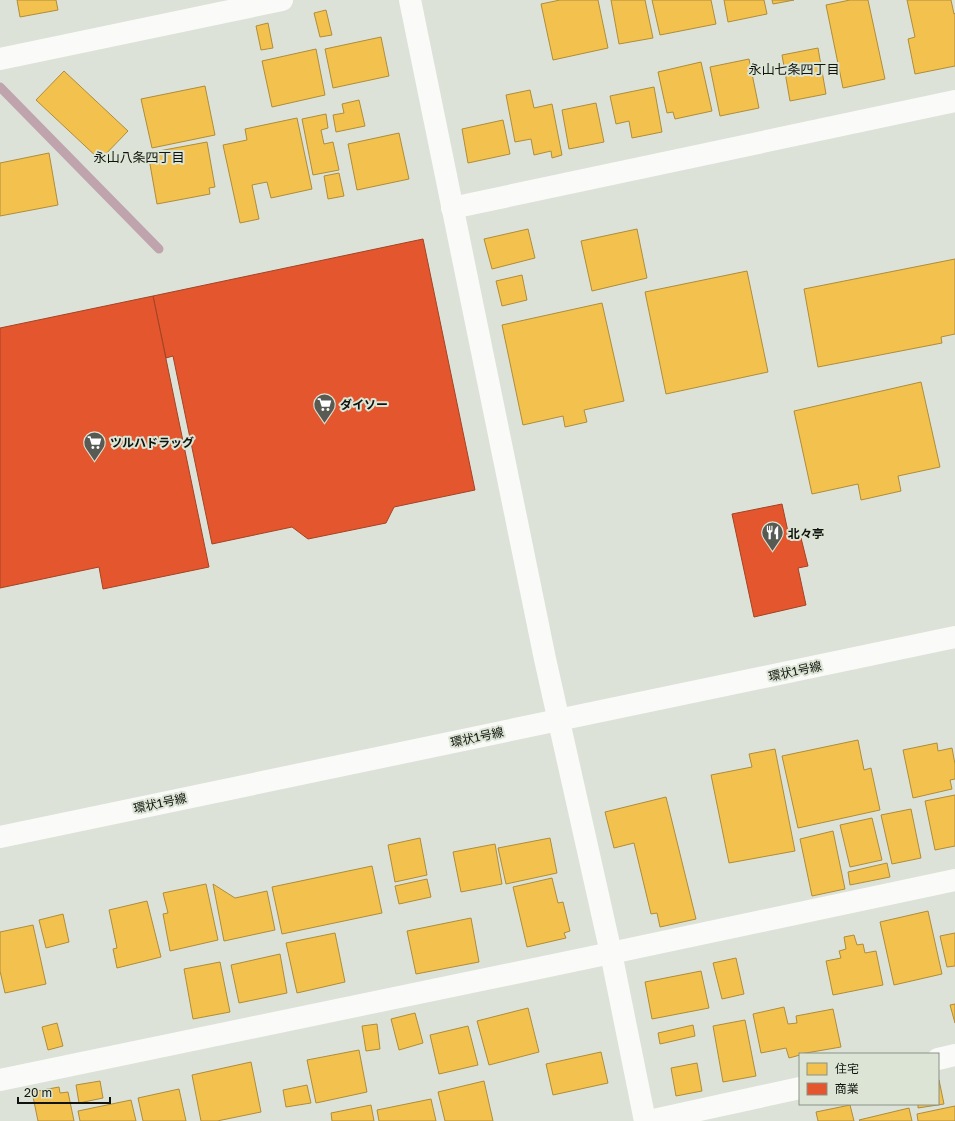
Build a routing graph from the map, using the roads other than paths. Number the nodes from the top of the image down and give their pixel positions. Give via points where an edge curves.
1 (282, 0) edge
2 (410, 0) edge
3 (0, 59) edge
4 (955, 101) edge
5 (452, 208) junction
6 (955, 637) edge
7 (558, 720) junction
8 (0, 837) edge
9 (955, 880) edge
10 (612, 953) junction
11 (955, 1055) edge
12 (939, 1059) edge
13 (0, 1080) edge
14 (799, 1088) edge
15 (645, 1121) edge
16 (648, 1121) edge

1 - 3 street
2 - 5 street
4 - 5 street
5 - 7 street
6 - 7 street, 環状1号線
7 - 8 street, 環状1号線
7 - 10 street
9 - 10 street
10 - 13 street
10 - 15 street
11 - 12 street
14 - 16 street

